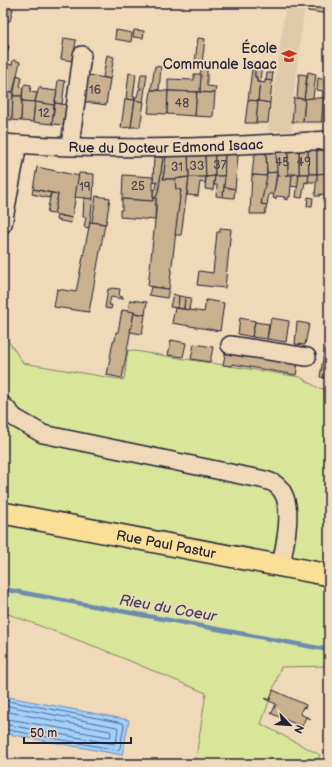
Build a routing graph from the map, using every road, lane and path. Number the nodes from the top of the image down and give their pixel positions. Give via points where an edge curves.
1 (82, 55) dead end
2 (329, 140) edge
3 (10, 143) edge
4 (70, 146) junction
5 (3, 224) edge
6 (230, 345) dead end
7 (307, 357) dead end
8 (3, 405) edge
9 (3, 513) edge
10 (281, 565) junction
11 (329, 575) edge

1 - 4 street
2 - 4 street, Rue du Docteur Edmond Isaac via 119,148
3 - 4 street, Rue du Docteur Edmond Isaac
3 - 5 street
6 - 7 street
8 - 10 street via 14,418 43,434 274,484 282,490 286,500 288,526
9 - 10 main road, Rue Paul Pastur
10 - 11 main road, Rue Paul Pastur

